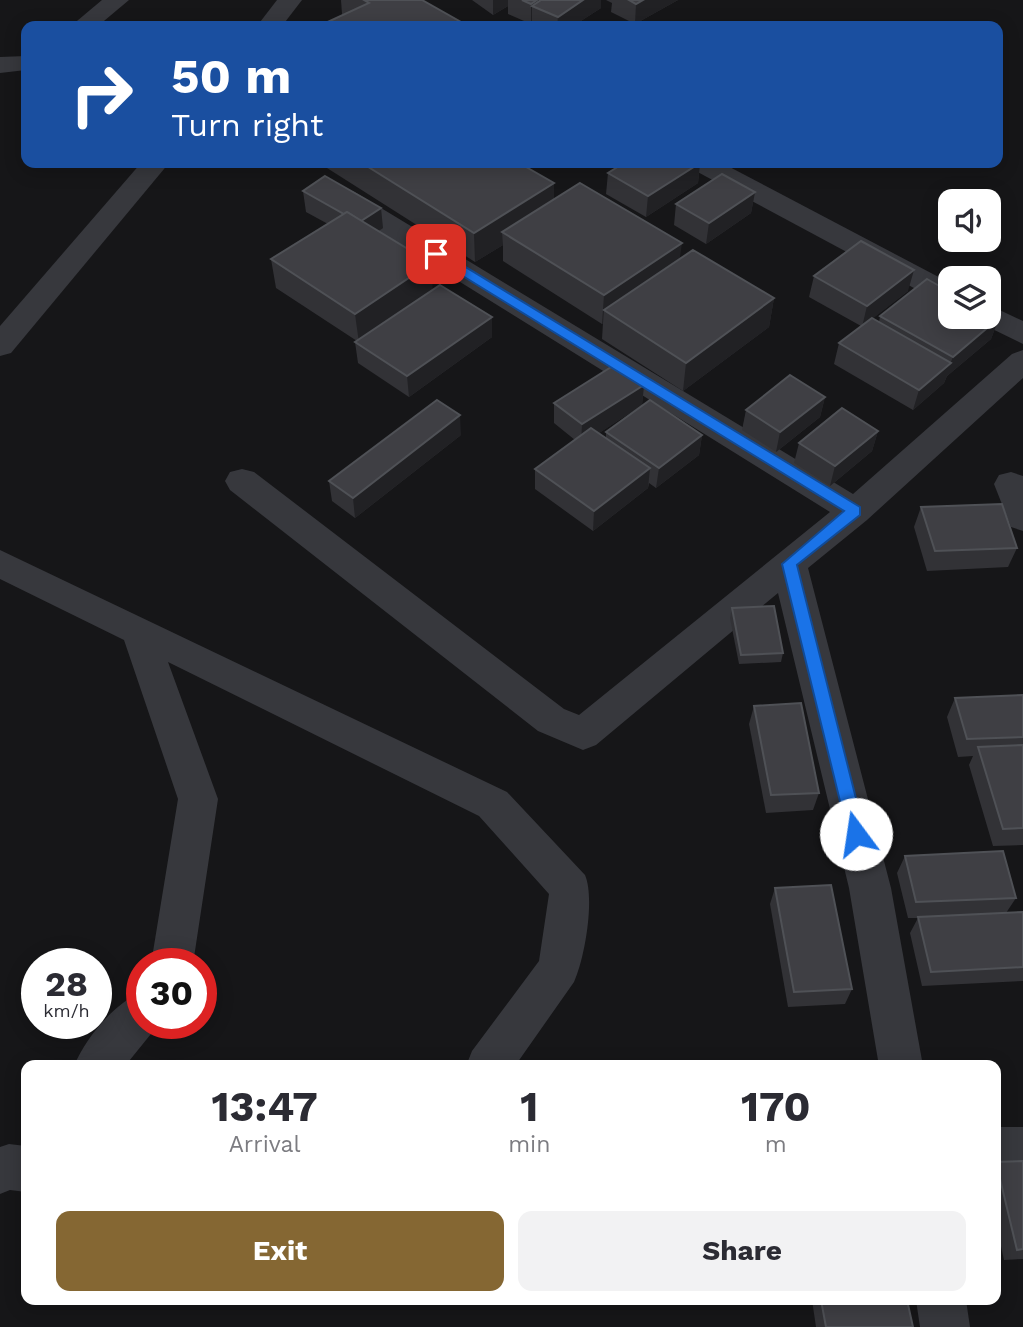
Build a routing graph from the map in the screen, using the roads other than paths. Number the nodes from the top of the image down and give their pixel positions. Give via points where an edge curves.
1 (117, 0) edge
2 (290, 0) edge
3 (90, 21) edge
4 (273, 21) edge
5 (21, 63) edge
6 (0, 65) edge
7 (151, 168) edge
8 (711, 168) edge
9 (343, 197) edge
10 (938, 289) edge
11 (1001, 322) edge
12 (1023, 334) edge
13 (0, 346) edge
14 (1023, 361) edge
15 (242, 481) dead end
16 (1012, 484) dead end
17 (855, 511) junction
18 (1023, 518) edge
19 (0, 563) edge
20 (789, 564) junction
21 (139, 631) junction
22 (175, 948) edge
23 (126, 1031) edge
24 (101, 1060) edge
25 (492, 1060) edge
26 (900, 1060) edge
27 (1001, 1150) edge
28 (1023, 1150) edge
29 (942, 1305) edge
30 (945, 1327) edge

1 - 3 street
2 - 4 street
5 - 6 street
7 - 13 street
8 - 10 street
9 - 17 street
11 - 12 street
14 - 17 street
15 - 20 street via 551,720 583,734
16 - 18 street
17 - 20 street
19 - 21 street
20 - 26 street via 870,888
21 - 22 street via 198,799
21 - 25 street via 492,804 570,888 559,968
23 - 24 street
27 - 28 street
29 - 30 street

